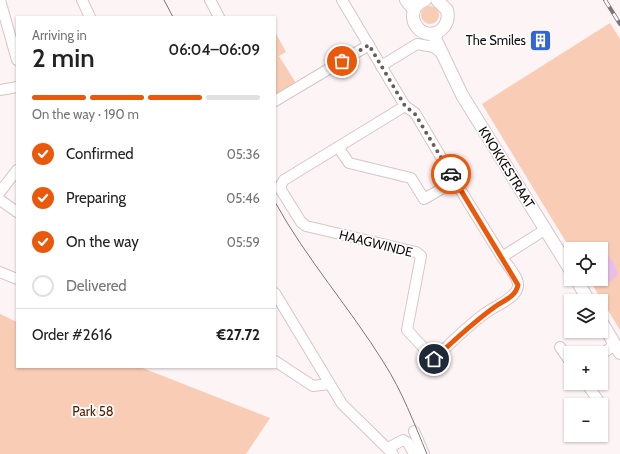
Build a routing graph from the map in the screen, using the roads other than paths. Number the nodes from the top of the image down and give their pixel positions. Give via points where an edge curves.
1 (0, 0) edge
2 (82, 0) edge
3 (210, 0) edge
4 (342, 0) edge
5 (406, 0) edge
6 (442, 2) edge
7 (420, 3) edge
8 (90, 16) edge
9 (218, 16) edge
10 (419, 29) junction
11 (438, 32) junction
12 (417, 44) junction
13 (369, 45) junction
14 (16, 56) edge
15 (447, 60) junction
16 (381, 66) junction
17 (16, 87) edge
18 (0, 90) edge
19 (276, 100) edge
20 (405, 106) junction
21 (338, 147) junction
22 (16, 171) edge
23 (455, 181) junction
24 (0, 192) edge
25 (0, 200) edge
26 (16, 211) edge
27 (546, 229) junction
28 (502, 257) junction
29 (564, 259) edge
30 (0, 272) edge
31 (16, 279) edge
32 (276, 295) edge
33 (608, 333) edge
34 (560, 347) dead end
35 (617, 349) edge
36 (564, 353) edge
37 (276, 362) edge
38 (329, 384) junction
39 (414, 431) dead end
40 (391, 451) edge
41 (414, 454) edge
42 (424, 454) edge

1 - 14 street
2 - 8 street
3 - 9 street
4 - 13 street, HAAGWINDE
5 - 7 street
6 - 11 street via 448,13 447,20
7 - 10 street via 413,20
10 - 11 street via 424,33
10 - 12 street
11 - 15 street, KNOKKESTRAAT
12 - 15 street via 434,47
12 - 16 street
13 - 16 street, HAAGWINDE
13 - 19 street
15 - 27 street, KNOKKESTRAAT via 462,95
16 - 20 street, HAAGWINDE
17 - 18 street
20 - 21 street, HAAGWINDE
20 - 23 street, HAAGWINDE via 415,114
21 - 23 street via 349,162 411,178 424,199
21 - 28 street, HAAGWINDE via 284,180 282,190 306,226 416,252 421,256 407,330 434,359 479,317 517,291 516,280
22 - 24 street
23 - 28 street, HAAGWINDE
25 - 26 street
27 - 28 street
27 - 29 street, KNOKKESTRAAT
30 - 31 street
32 - 38 street
33 - 35 street
34 - 36 street
37 - 38 street via 313,386
38 - 40 street via 342,404
39 - 42 street
40 - 41 street via 401,441 406,441

